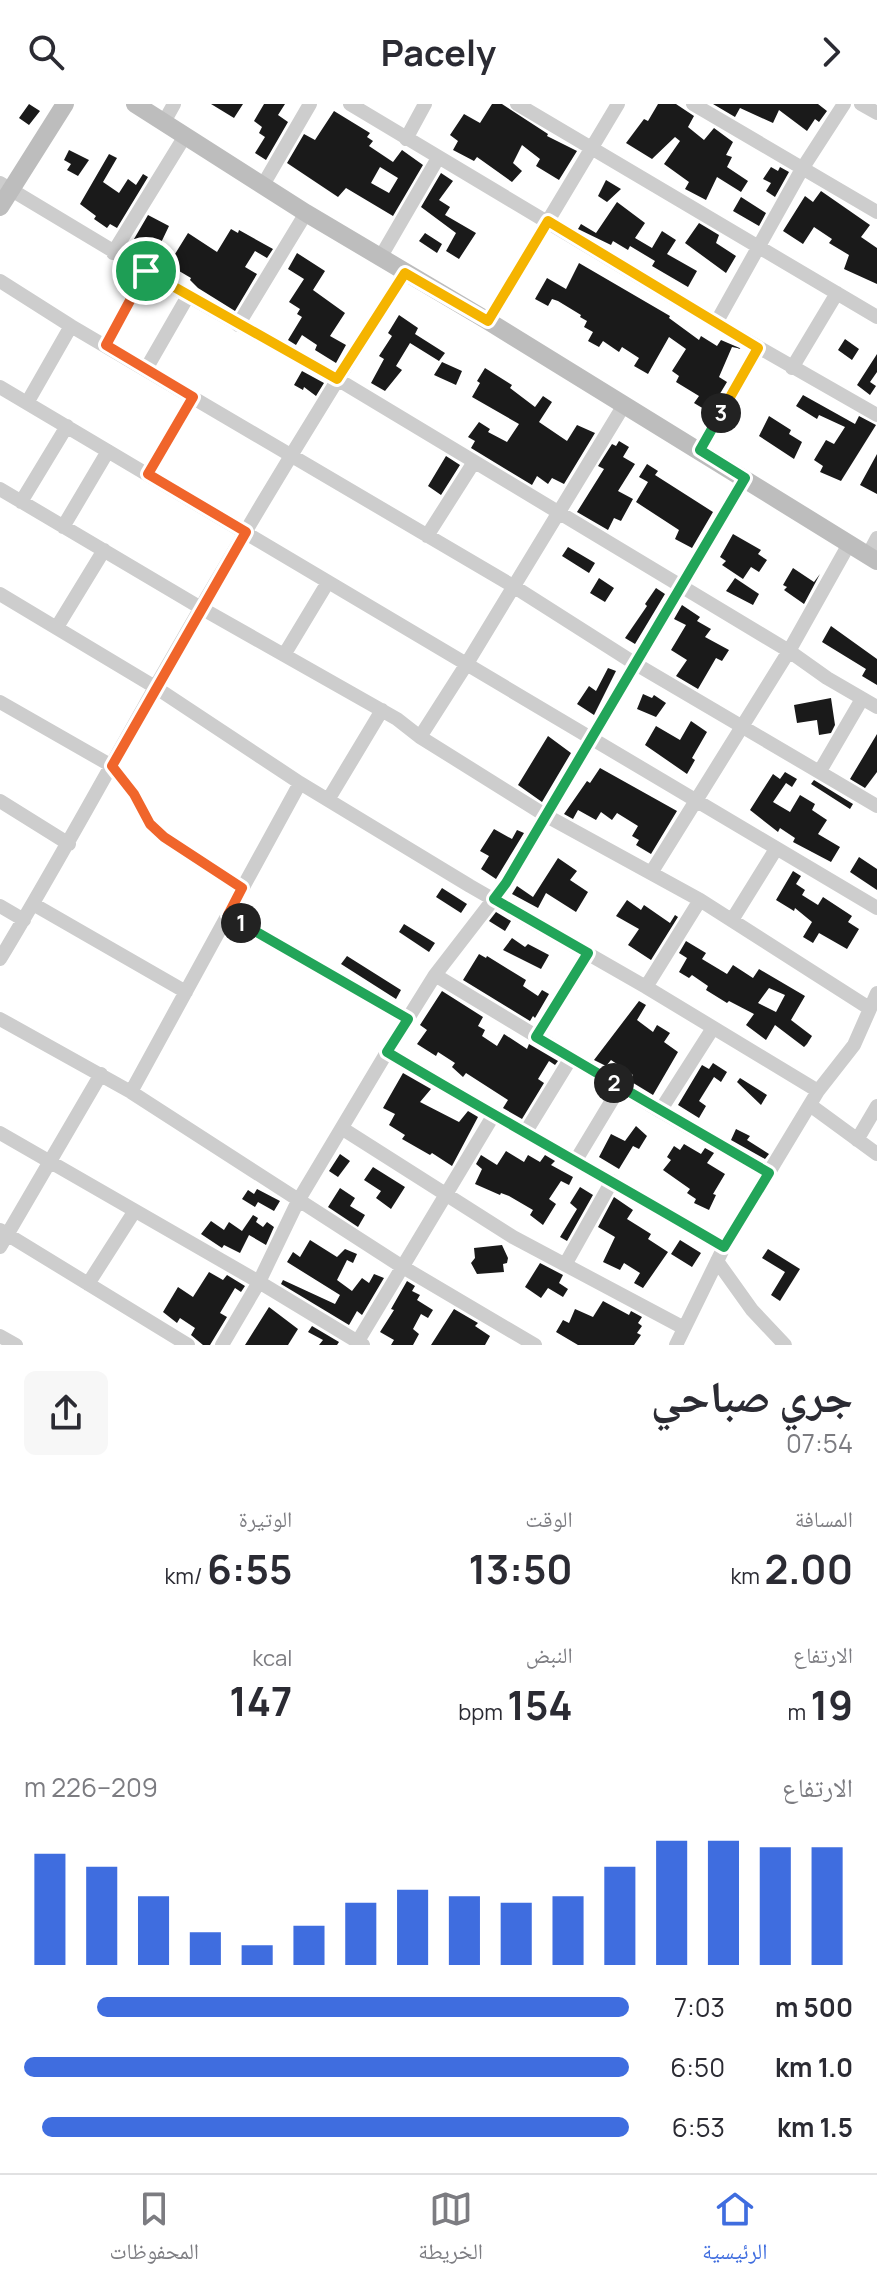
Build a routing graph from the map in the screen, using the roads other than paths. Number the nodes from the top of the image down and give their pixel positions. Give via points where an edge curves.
1 (135, 104) edge
2 (174, 104) edge
3 (310, 104) edge
4 (425, 104) edge
5 (517, 104) edge
6 (618, 104) edge
7 (693, 104) edge
8 (844, 104) edge
9 (861, 104) edge
10 (356, 105) edge
11 (60, 106) edge
12 (877, 113) edge
13 (164, 122) junction
14 (185, 136) junction
15 (406, 139) junction
16 (593, 147) junction
17 (438, 158) junction
18 (802, 169) junction
19 (263, 185) junction
20 (5, 186) edge
21 (0, 207) edge
22 (877, 212) edge
23 (306, 213) junction
24 (548, 221) junction
25 (757, 246) junction
26 (113, 253) junction
27 (380, 258) junction
28 (146, 271) junction
29 (405, 273) junction
30 (0, 281) edge
31 (837, 293) junction
32 (188, 296) junction
33 (877, 317) edge
34 (488, 321) junction
35 (716, 323) junction
36 (238, 325) junction
37 (71, 326) junction
38 (106, 345) junction
39 (758, 348) junction
40 (792, 368) junction
41 (146, 369) junction
42 (337, 379) junction
43 (0, 387) edge
44 (193, 397) junction
45 (27, 403) junction
46 (624, 405) junction
47 (877, 415) edge
48 (67, 426) junction
49 (700, 450) junction
50 (108, 451) junction
51 (292, 456) junction
52 (474, 462) junction
53 (148, 474) junction
54 (745, 478) junction
55 (0, 489) edge
56 (21, 502) junction
57 (558, 513) junction
58 (63, 527) junction
59 (246, 532) junction
60 (427, 536) junction
61 (877, 538) edge
62 (849, 544) junction
63 (104, 550) junction
64 (872, 558) edge
65 (328, 582) junction
66 (513, 586) junction
67 (681, 586) junction
68 (0, 594) edge
69 (201, 608) junction
70 (57, 627) junction
71 (789, 651) junction
72 (284, 655) junction
73 (634, 663) junction
74 (466, 665) junction
75 (155, 687) junction
76 (862, 699) junction
77 (0, 702) edge
78 (877, 707) edge
79 (382, 710) junction
80 (742, 727) junction
81 (420, 737) junction
82 (591, 740) junction
83 (112, 766) junction
84 (820, 771) junction
85 (300, 783) junction
86 (328, 800) junction
87 (0, 801) edge
88 (698, 801) junction
89 (877, 806) edge
90 (545, 815) junction
91 (69, 844) junction
92 (776, 849) junction
93 (651, 873) junction
94 (242, 888) junction
95 (494, 899) junction
96 (700, 900) junction
97 (33, 904) junction
98 (0, 906) edge
99 (877, 908) edge
100 (228, 915) junction
101 (24, 920) junction
102 (732, 920) junction
103 (588, 953) junction
104 (0, 959) edge
105 (435, 975) junction
106 (646, 987) junction
107 (186, 992) junction
108 (877, 993) edge
109 (869, 1008) junction
110 (0, 1019) edge
111 (408, 1019) junction
112 (713, 1028) junction
113 (536, 1037) junction
114 (387, 1052) junction
115 (571, 1058) junction
116 (101, 1074) junction
117 (620, 1087) junction
118 (818, 1091) junction
119 (131, 1092) junction
120 (810, 1105) junction
121 (877, 1106) edge
122 (660, 1111) junction
123 (493, 1116) junction
124 (343, 1129) junction
125 (0, 1133) edge
126 (525, 1133) junction
127 (857, 1140) junction
128 (877, 1154) edge
129 (576, 1160) junction
130 (49, 1163) junction
131 (769, 1173) junction
132 (612, 1181) junction
133 (446, 1193) junction
134 (298, 1201) junction
135 (134, 1212) junction
136 (2, 1237) edge
137 (724, 1247) junction
138 (717, 1261) junction
139 (566, 1263) junction
140 (401, 1266) junction
141 (259, 1282) junction
142 (88, 1284) junction
143 (684, 1328) junction
144 (0, 1336) edge
145 (519, 1341) edge
146 (360, 1343) edge
147 (16, 1345) edge
148 (188, 1345) edge
149 (222, 1345) edge
150 (535, 1345) edge
151 (676, 1345) edge
152 (785, 1345) edge

1 - 13 street
2 - 13 street
3 - 19 street
4 - 15 street
5 - 16 street
6 - 16 street
7 - 18 street
8 - 18 street
9 - 12 street
10 - 15 street
11 - 20 street
13 - 14 street
14 - 19 street
14 - 26 street
15 - 17 street
16 - 24 street
16 - 25 street
17 - 24 street
17 - 27 street
18 - 22 street
18 - 25 street
19 - 23 street
20 - 21 street
20 - 26 street
23 - 27 street
23 - 36 street
24 - 34 street
24 - 35 street
25 - 31 street
25 - 35 street
26 - 28 street
27 - 29 street
28 - 32 street
28 - 38 street
29 - 34 street
29 - 42 street
30 - 37 street
31 - 33 street
31 - 40 street
32 - 36 street
32 - 41 street
34 - 46 street
35 - 39 street
36 - 42 street
37 - 38 street
37 - 45 street
38 - 41 street
39 - 40 street
39 - 49 street
40 - 47 street
41 - 44 street
42 - 51 street
42 - 52 street
43 - 45 street
44 - 51 street
44 - 53 street
45 - 48 street
46 - 49 street
46 - 57 street
48 - 50 street
48 - 56 street
49 - 54 street
50 - 53 street
50 - 58 street
51 - 59 street
51 - 60 street
52 - 57 street
52 - 60 street
53 - 59 street
54 - 62 street
54 - 67 street
55 - 56 street
56 - 58 street
57 - 66 street
57 - 67 street
58 - 63 street
59 - 65 street
59 - 69 street
60 - 66 street
61 - 64 street
62 - 64 street
62 - 71 street
63 - 69 street
63 - 70 street
65 - 72 street
65 - 74 street
66 - 73 street
66 - 74 street
67 - 71 street
67 - 73 street
68 - 70 street
69 - 72 street
69 - 75 street
70 - 75 street
71 - 76 street
71 - 80 street
72 - 79 street
73 - 80 street
73 - 82 street
74 - 81 street
74 - 82 street
75 - 83 street
75 - 85 street
76 - 78 street
76 - 84 street
77 - 83 street
79 - 81 street
79 - 86 street
80 - 84 street
80 - 88 street
81 - 90 street
82 - 88 street
82 - 90 street
83 - 91 street
83 - 94 street via 150,824
84 - 89 street
85 - 86 street
85 - 94 street
86 - 95 street
87 - 91 street
88 - 92 street
88 - 93 street
90 - 93 street
90 - 95 street
91 - 97 street
92 - 99 street
92 - 102 street
93 - 96 street
94 - 100 street
95 - 103 street
95 - 105 street
96 - 102 street
96 - 106 street
97 - 101 street
97 - 107 street
98 - 101 street
100 - 107 street
100 - 111 street
101 - 104 street
102 - 109 street
103 - 106 street
103 - 113 street
105 - 111 street
105 - 113 street
106 - 112 street
107 - 119 street
108 - 109 street
109 - 118 street via 854,1045
110 - 116 street
111 - 114 street
112 - 118 street
112 - 122 street
113 - 115 street
114 - 123 street
114 - 124 street
115 - 117 street
115 - 126 street
116 - 119 street
116 - 130 street
117 - 122 street
117 - 129 street
118 - 120 street
119 - 134 street
120 - 127 street
120 - 131 street
121 - 127 street
122 - 131 street
123 - 126 street
123 - 133 street
124 - 133 street
124 - 134 street
125 - 130 street
126 - 129 street
127 - 128 street
129 - 132 street
130 - 135 street
130 - 136 street
131 - 137 street
132 - 137 street
132 - 139 street
133 - 139 street via 513,1237
133 - 140 street
134 - 140 street
134 - 141 street
135 - 141 street
135 - 142 street
136 - 142 street
137 - 138 street
138 - 143 street
138 - 152 street
139 - 143 street
140 - 145 street
140 - 146 street
141 - 146 street
141 - 149 street
142 - 148 street
143 - 151 street
144 - 147 street
145 - 150 street

